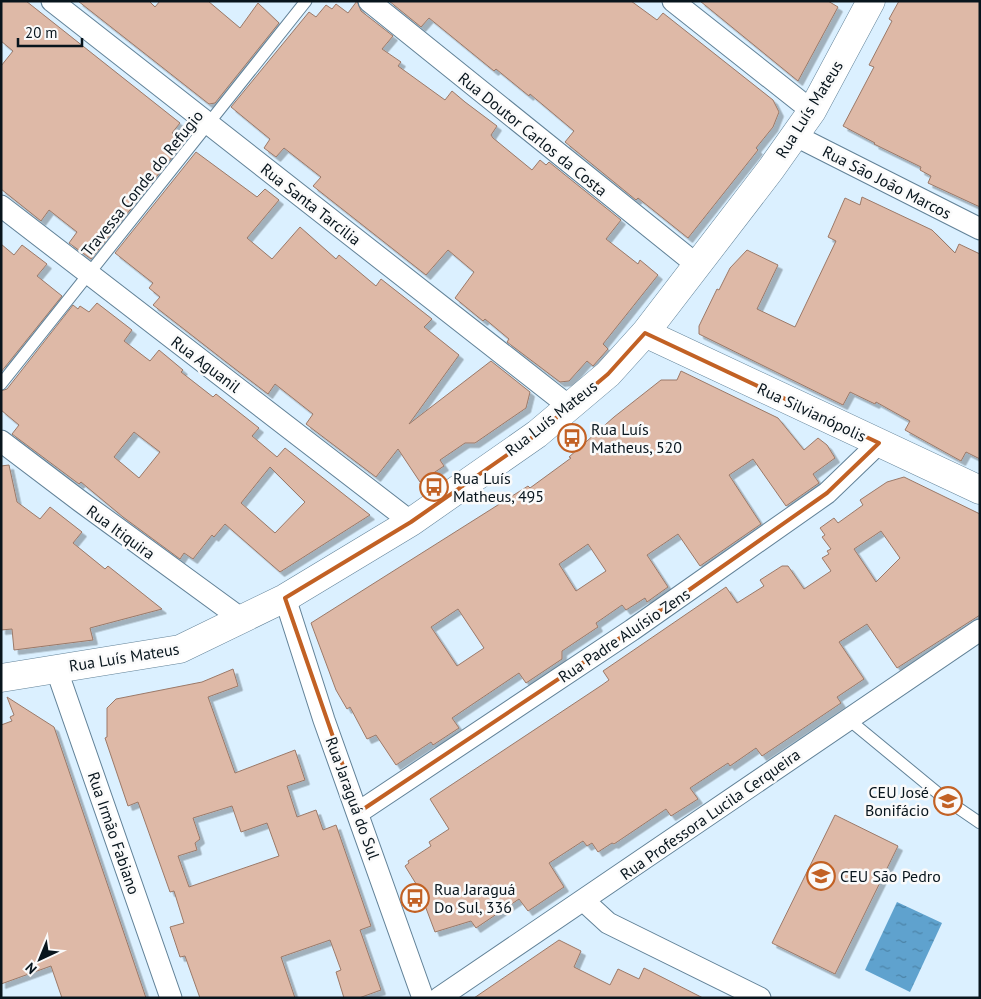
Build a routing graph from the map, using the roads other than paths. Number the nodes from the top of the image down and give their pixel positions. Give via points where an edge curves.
1 (52, 1) edge
2 (306, 1) edge
3 (369, 1) edge
4 (673, 1) edge
5 (871, 1) edge
6 (812, 111) junction
7 (209, 124) junction
8 (794, 135) junction
9 (1, 206) edge
10 (980, 229) edge
11 (697, 265) junction
12 (90, 275) junction
13 (646, 333) junction
14 (1, 384) edge
15 (570, 407) junction
16 (2, 443) edge
17 (879, 443) junction
18 (980, 490) edge
19 (411, 522) junction
20 (285, 598) junction
21 (243, 620) junction
22 (980, 630) edge
23 (56, 668) junction
24 (1, 678) edge
25 (848, 719) junction
26 (358, 812) junction
27 (980, 823) edge
28 (584, 901) junction
29 (171, 998) edge
30 (423, 998) edge
31 (440, 998) edge
32 (760, 998) edge

1 - 7 street, Rua Santa Tarcilia
2 - 7 lane, Travessa Conde do Refugio
3 - 11 street, Rua Doutor Carlos da Costa
4 - 6 street
5 - 6 main road, Rua Luís Mateus
6 - 8 main road, Rua Luís Mateus
7 - 12 lane, Travessa Conde do Refugio
7 - 15 street, Rua Santa Tarcilia
8 - 10 street, Rua São João Marcos
8 - 11 main road, Rua Luís Mateus
9 - 12 street, Rua Aguanil
11 - 13 main road, Rua Luís Mateus
12 - 14 lane, Travessa Conde do Refugio
12 - 19 street, Rua Aguanil
13 - 15 main road, Rua Luís Mateus via 608,374
13 - 17 main road, Rua Silvianópolis
15 - 19 main road, Rua Luís Mateus via 537,434
16 - 21 street, Rua Itiquira
17 - 18 main road, Rua Silvianópolis
17 - 26 street, Rua Padre Aluísio Zens via 827,493 632,630
19 - 20 main road, Rua Luís Mateus
20 - 21 main road, Rua Luís Mateus
20 - 26 street, Rua Jaraguá do Sul
21 - 23 main road, Rua Luís Mateus via 180,650
22 - 25 street, Rua Professora Lucila Cerqueira
23 - 24 main road, Rua Luís Mateus
23 - 29 street, Rua Irmão Fabiano
25 - 27 lane via 945,799
25 - 28 street, Rua Professora Lucila Cerqueira
26 - 30 street, Rua Jaraguá do Sul
28 - 31 street, Rua Professora Lucila Cerqueira
28 - 32 street via 608,923

